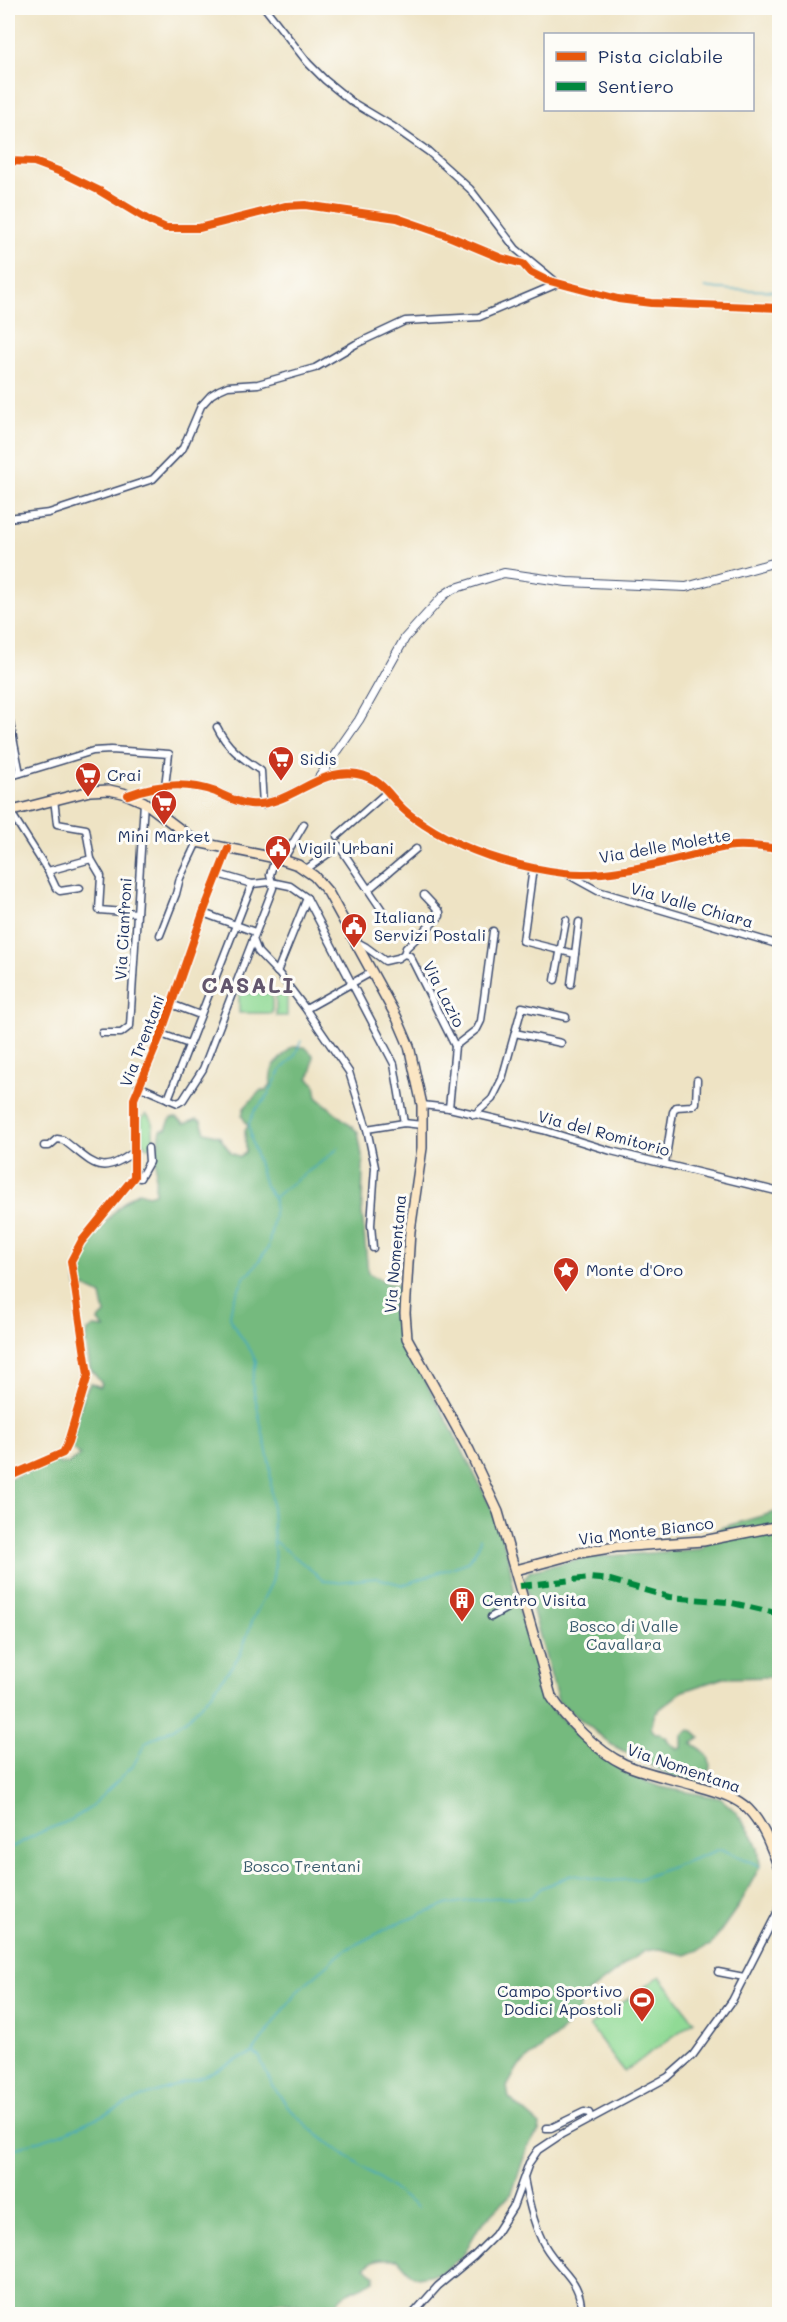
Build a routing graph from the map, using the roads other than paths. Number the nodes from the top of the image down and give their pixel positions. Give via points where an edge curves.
1 (265, 8) edge
2 (8, 161) edge
3 (557, 284) junction
4 (780, 308) edge
5 (8, 518) edge
6 (780, 561) edge
7 (8, 713) edge
8 (217, 728) dead end
9 (20, 773) junction
10 (8, 777) edge
11 (318, 779) junction
12 (165, 786) junction
13 (387, 792) junction
14 (128, 795) junction
15 (54, 799) junction
16 (144, 802) junction
17 (263, 806) junction
18 (9, 812) edge
19 (304, 824) dead end
20 (337, 836) dead end
21 (197, 842) junction
22 (228, 849) junction
23 (417, 849) dead end
24 (780, 849) edge
25 (91, 859) junction
26 (279, 859) junction
27 (533, 868) junction
28 (305, 870) junction
29 (48, 871) junction
30 (218, 874) junction
31 (567, 874) junction
32 (271, 882) junction
33 (252, 884) junction
34 (80, 888) dead end
35 (369, 889) junction
36 (424, 895) dead end
37 (307, 898) junction
38 (137, 913) junction
39 (202, 913) junction
40 (386, 915) dead end
41 (566, 920) dead end
42 (579, 922) dead end
43 (236, 925) junction
44 (493, 931) dead end
45 (160, 935) dead end
46 (254, 936) junction
47 (354, 941) junction
48 (780, 945) edge
49 (560, 951) junction
50 (404, 954) junction
51 (575, 954) junction
52 (277, 972) junction
53 (372, 972) junction
54 (555, 980) dead end
55 (352, 982) junction
56 (571, 984) dead end
57 (171, 1004) junction
58 (306, 1009) junction
59 (200, 1015) junction
60 (566, 1017) dead end
61 (102, 1033) dead end
62 (515, 1033) junction
63 (161, 1034) junction
64 (561, 1043) dead end
65 (189, 1044) junction
66 (455, 1046) junction
67 (697, 1080) dead end
68 (138, 1086) junction
69 (168, 1099) junction
70 (422, 1105) junction
71 (449, 1108) junction
72 (474, 1115) junction
73 (404, 1124) junction
74 (423, 1125) junction
75 (367, 1129) junction
76 (44, 1146) dead end
77 (148, 1148) dead end
78 (135, 1151) junction
79 (665, 1163) junction
80 (134, 1177) junction
81 (780, 1192) edge
82 (373, 1248) dead end
83 (8, 1477) edge
84 (780, 1526) edge
85 (516, 1570) junction
86 (523, 1599) junction
87 (490, 1617) dead end
88 (777, 1855) edge
89 (780, 1870) edge
90 (780, 1907) edge
91 (718, 1972) dead end
92 (744, 1977) junction
93 (591, 2118) junction
94 (546, 2128) dead end
95 (524, 2177) junction
96 (413, 2314) edge
97 (581, 2314) edge

1 - 3 street via 325,80 429,152 470,189 516,249
2 - 3 street via 34,162 53,168 166,228 199,228 286,206 305,205 397,218 523,264 534,275
3 - 4 street via 651,303
3 - 5 street via 479,317 405,321 315,368 258,384 224,387 206,400 185,445 153,479 49,513
6 - 11 street via 686,587 567,582 504,573 453,589 405,638 358,720
7 - 9 street
8 - 17 street via 233,752 261,771
9 - 10 street
9 - 12 street via 93,751 169,754
11 - 13 street, Via delle Molette via 354,774 375,779
11 - 17 street, Via delle Molette
12 - 14 street via 150,786
12 - 17 street via 213,791 245,804
13 - 20 street
13 - 27 street, Via delle Molette via 413,818 451,841 493,859
14 - 15 main road, Via Nomentana via 90,791
14 - 16 main road, Via Nomentana
15 - 18 main road, Via Nomentana
15 - 25 street via 57,824 86,829
16 - 21 main road, Via Nomentana
16 - 38 street, Via Cianfroni
18 - 29 street
19 - 26 street
21 - 22 main road, Via Nomentana
21 - 45 street
22 - 26 main road, Via Nomentana
22 - 30 street, Via Trentani
23 - 35 street
24 - 31 street, Via delle Molette via 733,846 667,862
25 - 29 street
25 - 38 street via 101,876 99,910
26 - 28 main road, Via Nomentana
26 - 32 street via 270,875
27 - 31 street, Via delle Molette
27 - 49 street via 522,940
28 - 35 street via 339,846
28 - 47 main road, Via Nomentana via 328,892
29 - 34 street via 60,891
30 - 33 street
30 - 39 street, Via Trentani
31 - 48 street, Via Valle Chiara via 598,891
32 - 33 street
32 - 37 street via 290,886
32 - 46 street via 273,888
33 - 43 street
35 - 40 street
36 - 50 street via 440,916
37 - 52 street
37 - 55 street
38 - 61 street, Via Cianfroni via 130,1026 120,1033
39 - 43 street
39 - 57 street, Via Trentani
41 - 49 street
42 - 51 street
43 - 46 street
43 - 59 street
44 - 66 street via 481,1023
46 - 52 street via 258,952
46 - 69 street via 203,1069 183,1100 178,1103
47 - 50 street, Via Lazio via 385,961
47 - 53 main road, Via Nomentana
49 - 51 street
49 - 54 street
50 - 66 street, Via Lazio via 410,956
51 - 56 street
52 - 58 street
53 - 55 street
53 - 70 main road, Via Nomentana via 409,1046
55 - 58 street
55 - 73 street via 393,1064
57 - 59 street
57 - 63 street, Via Trentani
58 - 75 street via 349,1072
59 - 65 street
60 - 62 street via 522,1007
62 - 64 street
62 - 72 street via 502,1079 492,1099
63 - 65 street
63 - 68 street, Via Trentani
65 - 69 street
66 - 71 street, Via Lazio
67 - 79 street via 696,1103 677,1107 673,1112
68 - 69 street
68 - 78 street, Via Trentani via 134,1099
70 - 71 street, Via del Romitorio
70 - 74 main road, Via Nomentana
71 - 72 street, Via del Romitorio
72 - 79 street, Via del Romitorio
73 - 74 street
73 - 75 street
74 - 85 main road, Via Nomentana via 410,1231 405,1329 492,1498
75 - 82 street via 375,1167
76 - 78 street via 63,1140 102,1167 111,1166
77 - 80 street via 149,1162 140,1178
78 - 80 street, Via Trentani
79 - 81 street, Via del Romitorio via 735,1184
80 - 83 street via 81,1242 71,1261 88,1376 68,1445 63,1453
84 - 85 main road, Via Monte Bianco via 703,1541 579,1553
85 - 86 main road, Via Nomentana
86 - 87 street
86 - 88 main road, Via Nomentana via 550,1696 563,1715 624,1764 741,1803 758,1822
88 - 89 main road, Via Nomentana
90 - 92 street
91 - 92 street
92 - 93 street via 727,2009 679,2070
93 - 94 street via 584,2112
93 - 95 street via 542,2147 532,2157
95 - 96 street via 513,2207 495,2235
95 - 97 street via 545,2245 580,2293

